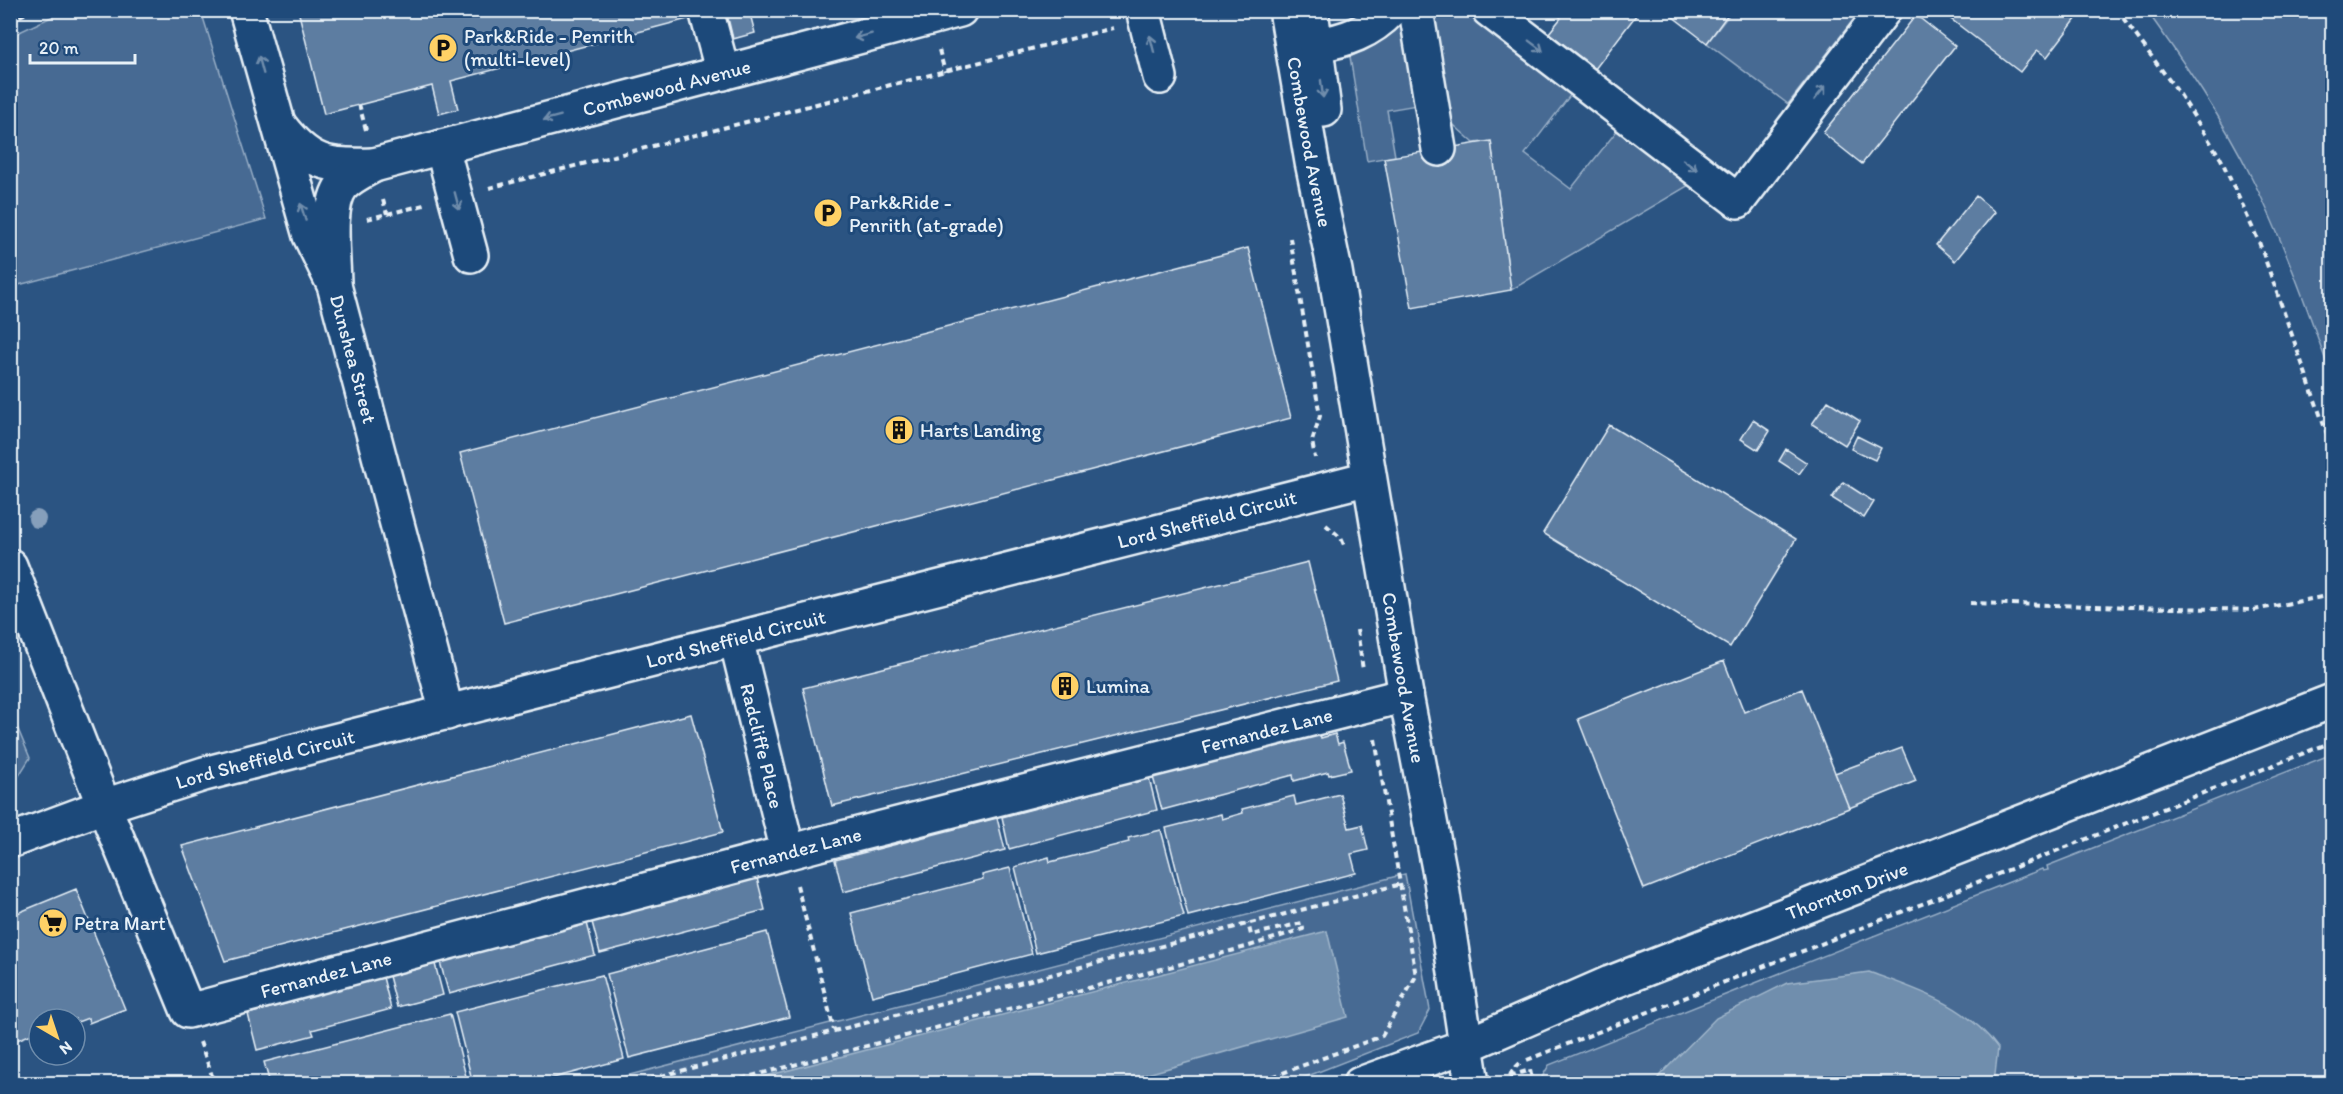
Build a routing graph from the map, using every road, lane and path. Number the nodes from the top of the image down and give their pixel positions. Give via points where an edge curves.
1 (32, 10) edge
2 (246, 10) edge
3 (960, 10) edge
4 (1286, 10) edge
5 (1311, 10) edge
6 (1391, 10) edge
7 (1416, 10) edge
8 (1489, 10) edge
9 (1884, 10) edge
10 (2117, 10) edge
11 (707, 14) dead end
12 (1144, 15) edge
13 (10, 21) edge
14 (1316, 45) junction
15 (723, 73) junction
16 (1160, 77) dead end
17 (359, 104) dead end
18 (275, 120) junction
19 (442, 147) junction
20 (1439, 149) dead end
21 (371, 151) junction
22 (456, 197) junction
23 (364, 220) dead end
24 (1288, 230) dead end
25 (471, 255) dead end
26 (1335, 271) junction
27 (334, 285) junction
28 (2332, 448) edge
29 (1369, 478) junction
30 (1321, 489) junction
31 (1345, 556) dead end
32 (10, 566) edge
33 (2332, 596) edge
34 (1970, 603) dead end
35 (1356, 624) dead end
36 (735, 639) junction
37 (1406, 695) junction
38 (2332, 701) edge
39 (1369, 704) junction
40 (447, 713) junction
41 (2332, 742) edge
42 (104, 806) junction
43 (10, 841) edge
44 (788, 852) junction
45 (1440, 874) junction
46 (1400, 884) junction
47 (1248, 924) junction
48 (188, 1011) junction
49 (834, 1030) junction
50 (1465, 1046) junction
51 (215, 1083) edge
52 (630, 1083) edge
53 (721, 1083) edge
54 (1253, 1083) edge
55 (1360, 1083) edge
56 (1472, 1083) edge
57 (1533, 1083) edge

1 - 13 path
18 -> 2 street, Dunshea Street
3 -> 15 street, Combewood Avenue
4 - 26 street, Combewood Avenue
5 - 14 street, Combewood Avenue
6 - 14 street via 1359,34
7 - 20 street
8 -> 9 street via 1737,201
10 - 28 path via 2181,96 2221,159 2259,242
11 - 15 street
16 -> 12 street
12 - 22 path
14 -> 26 street, Combewood Avenue via 1331,166
15 -> 19 street, Combewood Avenue
17 - 21 path
18 - 21 street, Combewood Avenue via 310,157 338,165
27 -> 18 street, Dunshea Street via 310,236
19 - 21 street, Combewood Avenue
19 - 22 street
21 - 27 street, Combewood Avenue via 335,199
22 - 23 path
22 -> 25 street
24 - 30 path via 1320,416 1312,441
26 - 29 street, Combewood Avenue
27 - 40 street, Dunshea Street
29 - 30 street, Lord Sheffield Circuit
29 - 37 street, Combewood Avenue
30 - 31 path via 1326,526 1341,538
30 - 36 street, Lord Sheffield Circuit
32 - 42 street
33 - 34 path via 2254,610
35 - 39 path
36 - 40 street, Lord Sheffield Circuit
36 - 44 street, Radcliffe Place
37 - 39 street, Fernandez Lane
37 - 45 street, Combewood Avenue
38 - 50 street, Thornton Drive via 1610,983
39 - 44 street, Fernandez Lane
39 - 46 path
40 - 42 street, Lord Sheffield Circuit via 204,774
41 - 57 path via 1517,1064 1510,1076 1530,1070
42 - 43 street, Lord Sheffield Circuit
42 - 48 street
44 - 48 street, Fernandez Lane
44 - 49 path
45 - 46 path
45 - 50 street, Combewood Avenue
46 - 47 path
46 - 54 path via 1416,976 1382,1036
47 - 49 path
47 - 53 path via 1251,935 1302,923 1303,929
48 - 51 path
49 - 52 path
50 - 55 street, Thornton Drive
50 - 56 street, Combewood Avenue

